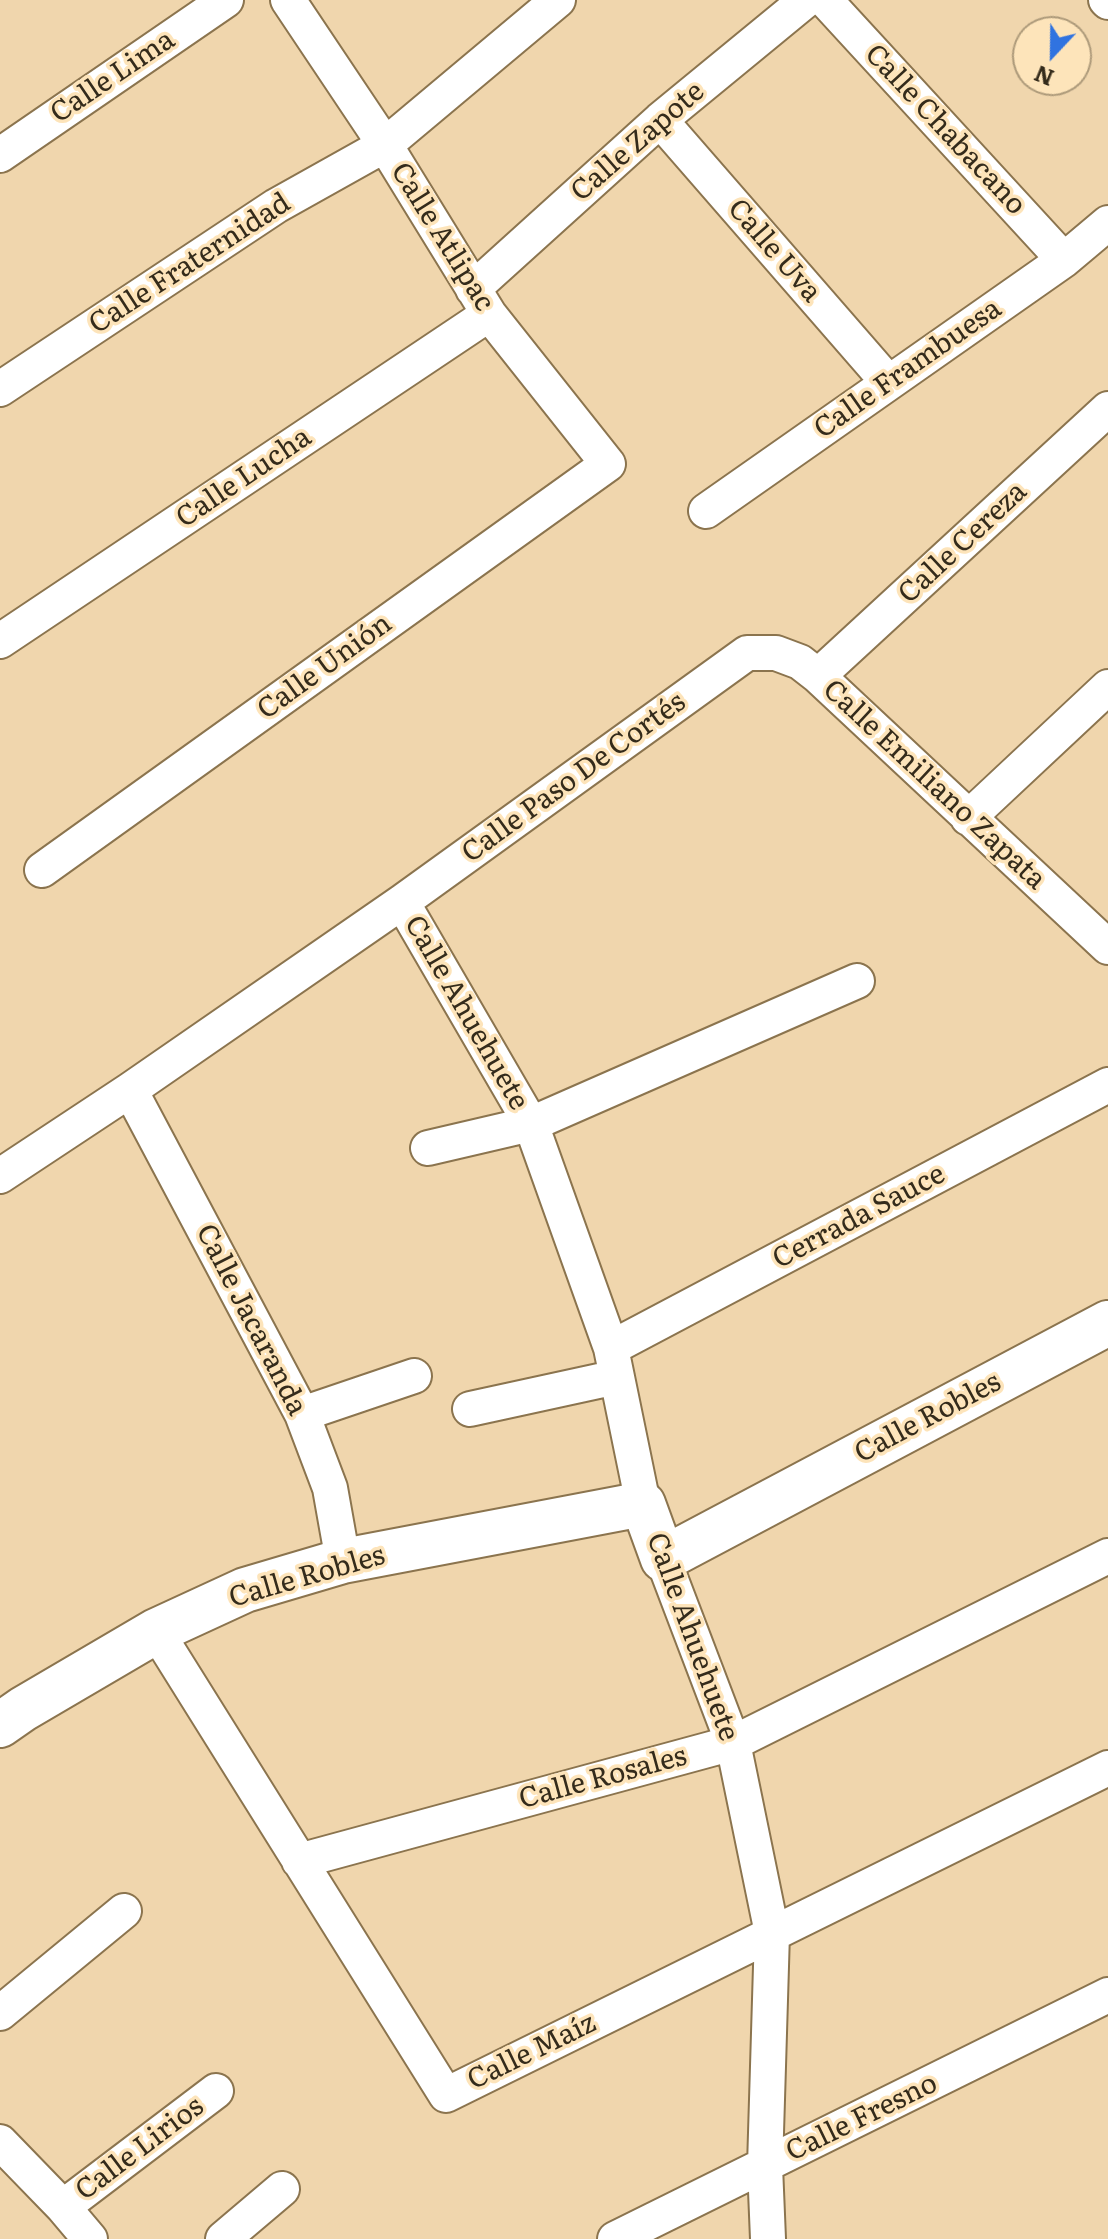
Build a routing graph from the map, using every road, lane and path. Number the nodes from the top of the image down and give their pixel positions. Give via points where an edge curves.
1 (226, 0) edge
2 (288, 0) edge
3 (558, 0) edge
4 (806, 0) edge
5 (825, 0) edge
6 (660, 120) junction
7 (385, 145) junction
8 (0, 155) edge
9 (1108, 223) edge
10 (1064, 260) junction
11 (481, 301) junction
12 (888, 382) junction
13 (0, 389) edge
14 (1108, 409) edge
15 (608, 464) joint
16 (706, 511) dead end
17 (0, 641) edge
18 (747, 653) joint
19 (818, 676) junction
20 (1108, 687) edge
21 (968, 818) junction
22 (42, 870) dead end
23 (402, 902) junction
24 (1108, 947) edge
25 (857, 981) dead end
26 (1108, 1085) edge
27 (130, 1090) junction
28 (531, 1124) junction
29 (428, 1148) dead end
30 (0, 1176) edge
31 (1108, 1323) edge
32 (614, 1363) junction
33 (414, 1376) dead end
34 (470, 1409) dead end
35 (302, 1414) junction
36 (643, 1504) junction
37 (1108, 1556) edge
38 (663, 1559) junction
39 (343, 1561) junction
40 (156, 1631) junction
41 (0, 1725) edge
42 (733, 1743) junction
43 (1108, 1768) edge
44 (299, 1861) junction
45 (124, 1911) dead end
46 (772, 1933) junction
47 (1108, 1995) edge
48 (0, 2013) edge
49 (216, 2091) dead end
50 (0, 2142) edge
51 (765, 2166) junction
52 (282, 2189) dead end
53 (63, 2207) junction
54 (90, 2239) edge
55 (223, 2239) edge
56 (615, 2239) edge
57 (768, 2239) edge

1 - 8 street, Calle Lima
2 - 7 street, Calle Atlipac
3 - 7 street, Calle Fraternidad
4 - 6 street, Calle Zapote
5 - 10 street, Calle Chabacano
6 - 11 street, Calle Zapote
6 - 12 street, Calle Uva
7 - 11 street, Calle Atlipac
7 - 13 street, Calle Fraternidad via 276,206
9 - 10 street, Calle Frambuesa
10 - 12 street, Calle Frambuesa
11 - 15 street, Calle Atlipac
11 - 17 street, Calle Lucha
12 - 16 street, Calle Frambuesa
14 - 19 street, Calle Cereza
15 - 22 street, Calle Unión
18 - 19 street, Calle Emiliano Zapata via 776,653
18 - 23 street, Calle Paso De Cortés
19 - 21 street, Calle Emiliano Zapata
20 - 21 street
21 - 24 street, Calle Emiliano Zapata
23 - 27 street, Calle Paso De Cortés
23 - 28 street, Calle Ahuehuete
25 - 28 street, Calle Ahuehuete
26 - 32 street, Cerrada Sauce
27 - 30 street, Calle Paso De Cortés
27 - 35 street, Calle Jacaranda
28 - 29 street
28 - 32 street, Calle Ahuehuete
31 - 38 main road, Calle Robles
32 - 34 street, Cerrada Sauce
32 - 36 street, Calle Ahuehuete
33 - 35 street
35 - 39 street, Calle Jacaranda via 330,1488
36 - 38 main road, Calle Ahuehuete
36 - 39 main road, Calle Robles
37 - 42 street, Calle Rosales
38 - 42 street, Calle Ahuehuete
39 - 40 main road, Calle Robles via 245,1590
40 - 41 main road, Calle Robles
40 - 44 street, Calle Maíz
42 - 44 street, Calle Rosales
42 - 46 street, Calle Ahuehuete
43 - 46 street, Calle Maíz
44 - 46 street, Calle Maíz via 446,2095
45 - 48 street
46 - 51 street, Calle Ahuehuete
47 - 51 street, Calle Fresno
49 - 53 street, Calle Lirios
50 - 53 street
51 - 56 street, Calle Fresno
51 - 57 street, Calle Ahuehuete
52 - 55 street
53 - 54 street

